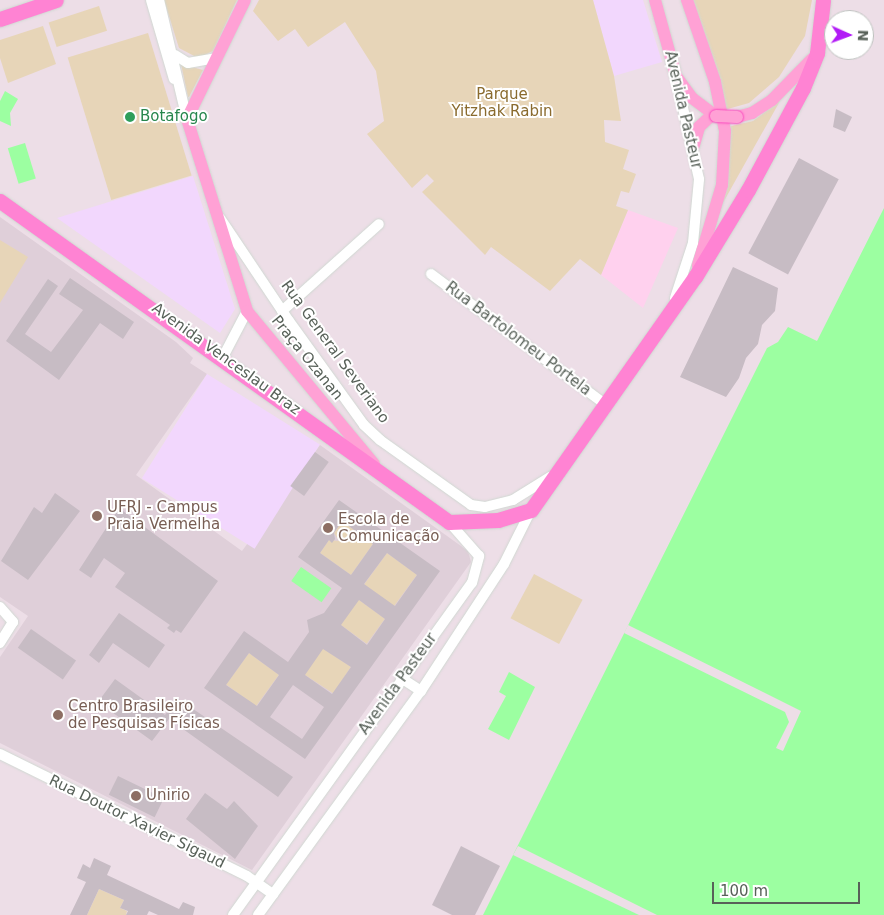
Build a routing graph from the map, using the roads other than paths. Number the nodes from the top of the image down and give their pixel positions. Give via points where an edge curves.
1 (56, 0) edge
2 (151, 0) edge
3 (159, 0) edge
4 (245, 0) edge
5 (655, 0) edge
6 (687, 0) edge
7 (823, 0) edge
8 (0, 19) edge
9 (817, 53) junction
10 (175, 55) junction
11 (216, 58) junction
12 (676, 76) junction
13 (181, 93) junction
14 (714, 116) junction
15 (187, 119) junction
16 (694, 145) junction
17 (0, 201) edge
18 (214, 209) junction
19 (379, 224) dead end
20 (431, 274) dead end
21 (695, 277) junction
22 (671, 308) junction
23 (248, 311) junction
24 (282, 311) junction
25 (223, 357) junction
26 (605, 404) junction
27 (375, 466) junction
28 (558, 471) junction
29 (531, 510) junction
30 (449, 522) junction
31 (0, 607) edge
32 (0, 643) edge
33 (401, 678) junction
34 (421, 691) junction
35 (0, 754) edge
36 (255, 881) junction
37 (273, 894) junction
38 (233, 915) edge
39 (258, 915) edge

1 - 8 highway
2 - 13 street, Rua General Severiano
3 - 10 street, Rua General Severiano
4 - 11 main road
5 - 12 main road, Avenida Pasteur
6 - 21 main road, Avenida Pasteur via 715,82 725,131 722,185
7 - 9 highway
9 - 14 main road, bridge via 772,100 752,113 737,117
9 - 21 highway via 802,91 748,190
10 - 11 street via 193,63
10 - 13 street, Rua General Severiano
11 - 15 main road
12 - 14 main road via 692,98
12 - 16 street, Avenida Pasteur
13 - 15 street, Rua General Severiano
14 - 16 main road via 699,127
15 - 18 main road, Rua General Severiano
16 - 22 street, Avenida Pasteur via 699,179 696,227
17 - 25 highway, Avenida Venceslau Braz
18 - 23 main road, Rua General Severiano
18 - 24 street, Rua General Severiano
19 - 24 street
20 - 26 street, Rua Bartolomeu Portela
21 - 22 highway, Avenida Pasteur
22 - 26 highway, Avenida Pasteur
23 - 25 street
23 - 27 main road, Praça Ozanan
24 - 28 street, Rua General Severiano via 372,433 461,500 471,505 496,506 530,492
25 - 27 highway, Avenida Venceslau Braz
26 - 28 highway, Avenida Pasteur
27 - 30 highway, Avenida Venceslau Braz
28 - 29 highway, Avenida Pasteur
29 - 30 highway via 498,520
29 - 34 street, Avenida Pasteur via 504,564
30 - 33 street, Avenida Pasteur via 479,556 477,574
31 - 32 street via 13,622
33 - 34 street
33 - 36 street, Avenida Pasteur
34 - 37 street, Avenida Pasteur
35 - 36 street, Rua Doutor Xavier Sigaud
36 - 37 street, Rua Doutor Xavier Sigaud
36 - 38 street, Avenida Pasteur
37 - 39 street, Avenida Pasteur

